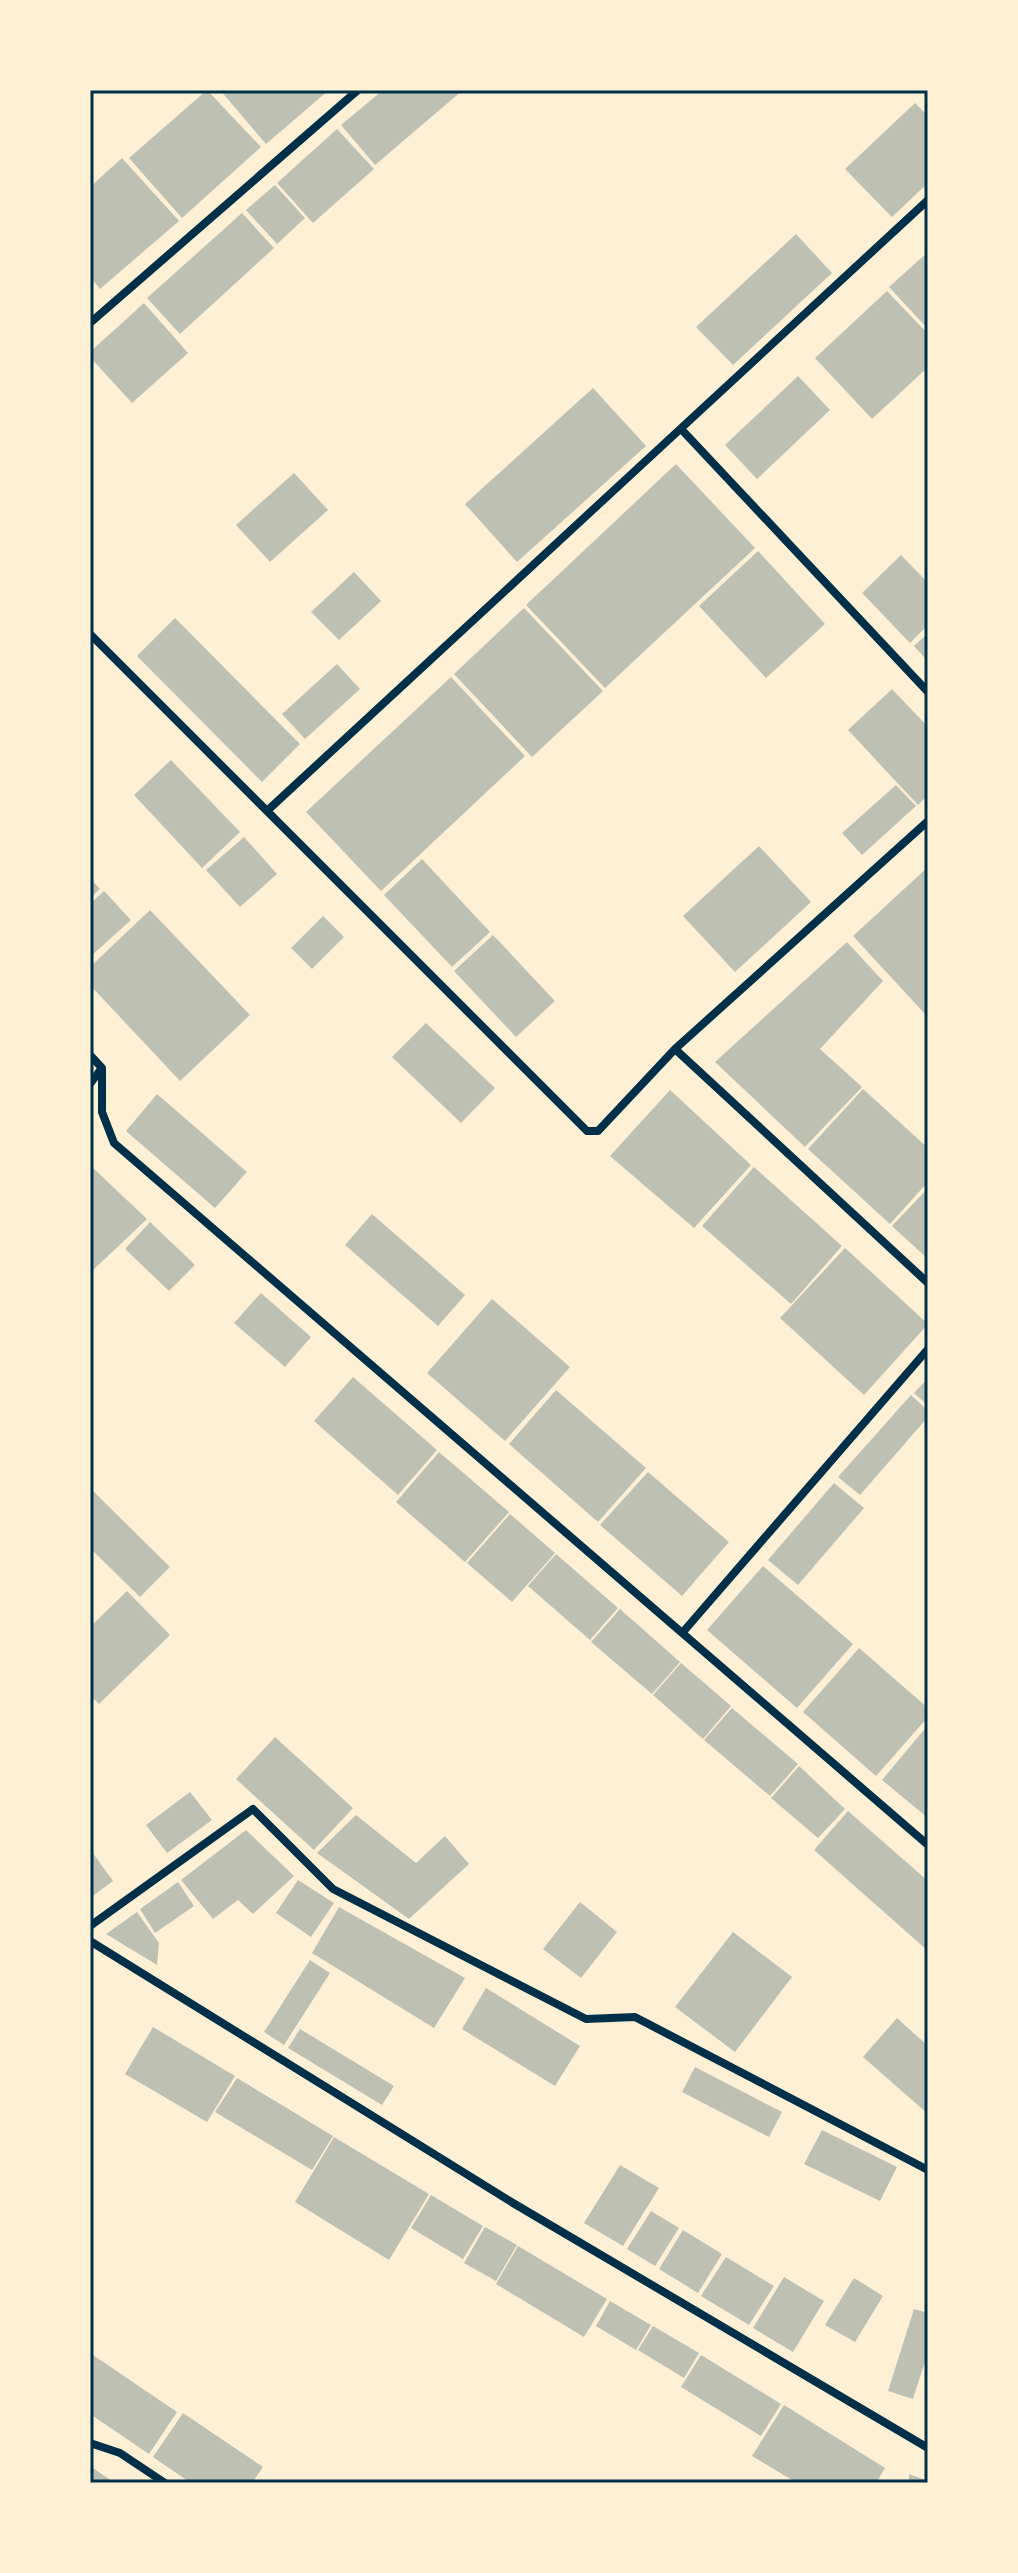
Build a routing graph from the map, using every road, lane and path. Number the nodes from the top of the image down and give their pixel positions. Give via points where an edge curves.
1 (358, 90) edge
2 (928, 200) edge
3 (90, 323) edge
4 (682, 430) junction
5 (90, 634) edge
6 (928, 692) edge
7 (268, 810) junction
8 (928, 821) edge
9 (675, 1049) junction
10 (90, 1055) edge
11 (102, 1068) junction
12 (90, 1084) edge
13 (928, 1283) edge
14 (928, 1349) edge
15 (683, 1632) junction
16 (928, 1845) edge
17 (90, 1926) edge
18 (90, 1941) edge
19 (928, 2170) edge
20 (90, 2443) edge
21 (928, 2448) edge
22 (165, 2483) edge

1 - 3 street
2 - 4 street
4 - 6 street
4 - 7 street
5 - 7 street
7 - 9 street via 587,1131 598,1131
8 - 9 street
9 - 13 street
10 - 11 street
11 - 12 street
11 - 15 street via 102,1112 114,1143
14 - 15 street
15 - 16 street
17 - 19 street via 253,1809 333,1889 586,2019 635,2017
18 - 21 street via 513,2203
20 - 22 street via 120,2453

